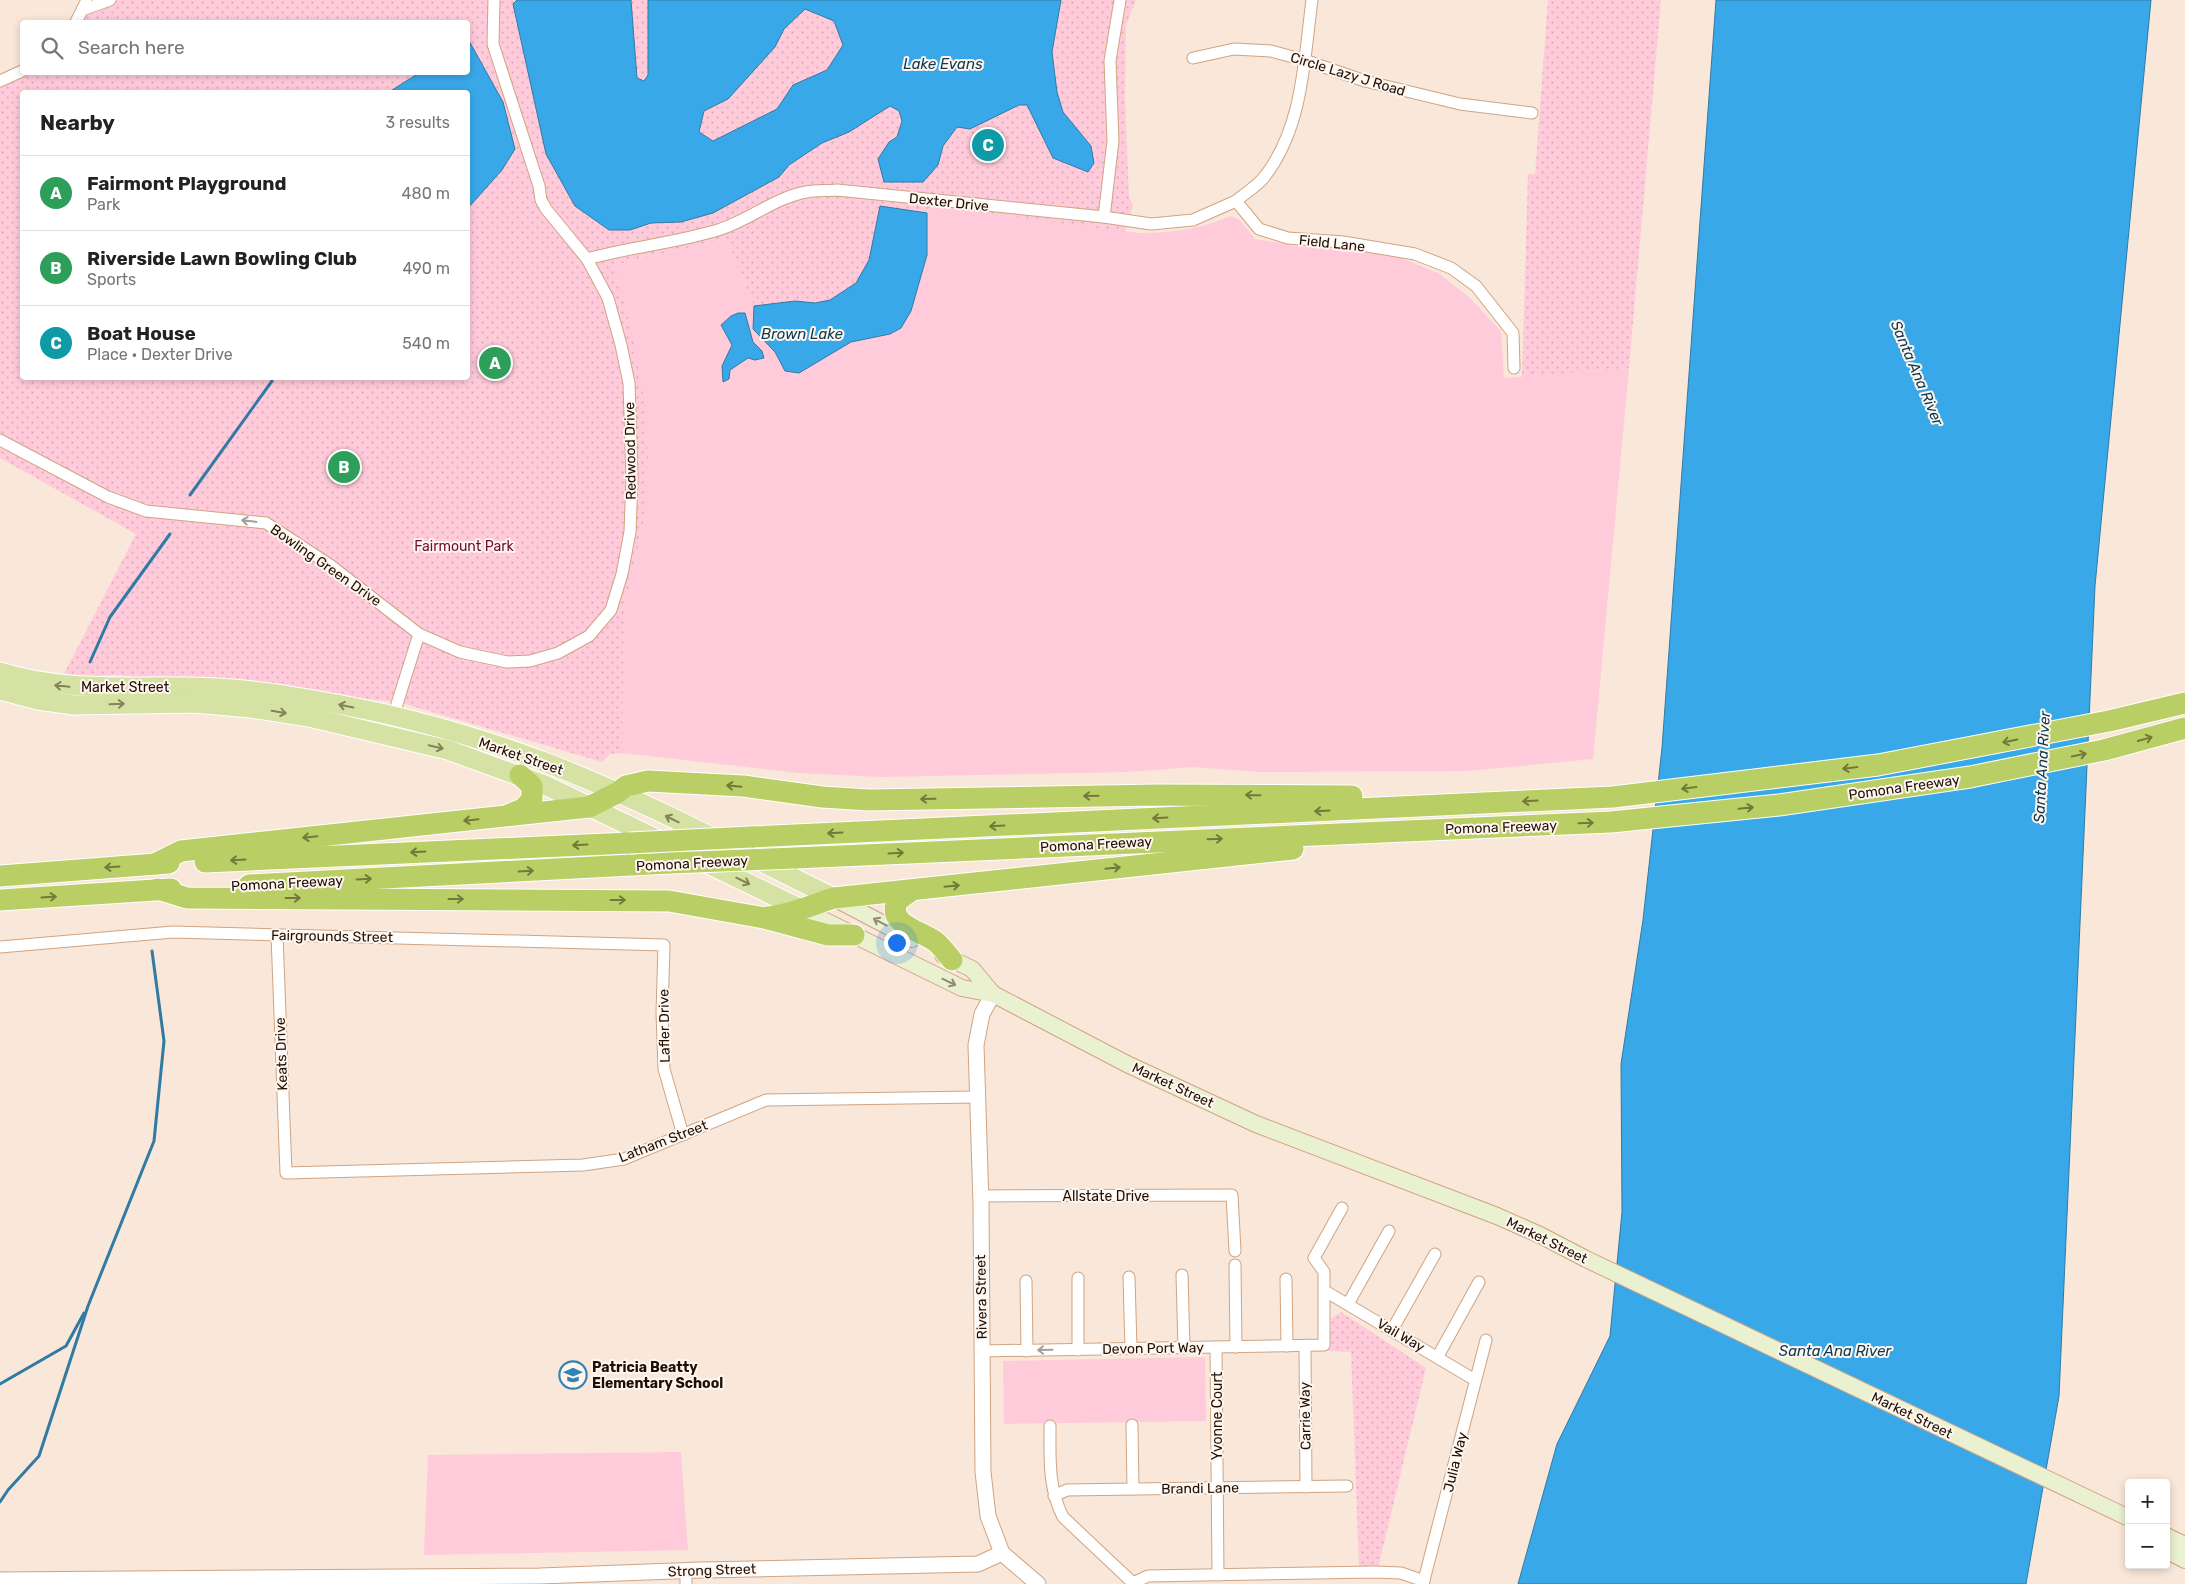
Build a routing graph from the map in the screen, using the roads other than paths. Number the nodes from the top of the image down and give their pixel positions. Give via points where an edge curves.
1 (110, 0) edge
2 (494, 0) edge
3 (1120, 0) edge
4 (1312, 0) edge
5 (86, 4) edge
6 (77, 20) edge
7 (1193, 58) dead end
8 (1304, 60) junction
9 (20, 72) edge
10 (0, 81) edge
11 (1532, 112) dead end
12 (1236, 201) junction
13 (1104, 217) junction
14 (587, 259) junction
15 (1514, 368) dead end
16 (0, 440) edge
17 (420, 634) junction
18 (0, 672) edge
19 (0, 690) edge
20 (2185, 703) edge
21 (391, 726) junction
22 (2185, 728) edge
23 (520, 774) junction
24 (617, 793) junction
25 (589, 807) junction
26 (1406, 807) junction
27 (507, 815) junction
28 (1397, 831) junction
29 (155, 864) junction
30 (0, 876) edge
31 (158, 889) junction
32 (911, 891) junction
33 (834, 898) junction
34 (0, 900) edge
35 (799, 908) junction
36 (764, 918) junction
37 (277, 935) junction
38 (854, 935) junction
39 (664, 945) joint
40 (0, 947) edge
41 (952, 960) junction
42 (993, 994) junction
43 (977, 1097) junction
44 (684, 1135) junction
45 (286, 1173) joint
46 (980, 1196) junction
47 (1342, 1208) dead end
48 (1389, 1231) dead end
49 (1235, 1251) dead end
50 (1435, 1254) dead end
51 (1235, 1265) dead end
52 (1182, 1275) dead end
53 (1129, 1277) dead end
54 (1078, 1278) dead end
55 (1286, 1279) dead end
56 (1026, 1281) dead end
57 (1479, 1282) dead end
58 (1325, 1292) junction
59 (1348, 1304) junction
60 (1392, 1330) junction
61 (1486, 1340) dead end
62 (1288, 1346) junction
63 (1304, 1346) junction
64 (1216, 1347) junction
65 (1236, 1347) junction
66 (1184, 1348) junction
67 (1131, 1349) junction
68 (1026, 1350) junction
69 (1078, 1350) junction
70 (982, 1351) junction
71 (1438, 1356) junction
72 (1475, 1380) junction
73 (1132, 1425) dead end
74 (1050, 1426) dead end
75 (1347, 1486) dead end
76 (1217, 1487) junction
77 (1306, 1487) junction
78 (1133, 1489) junction
79 (1054, 1496) junction
80 (2095, 1502) junction
81 (2125, 1516) edge
82 (2125, 1526) edge
83 (2170, 1538) edge
84 (2185, 1545) edge
85 (2170, 1552) edge
86 (1002, 1553) junction
87 (2185, 1560) edge
88 (1218, 1574) junction
89 (686, 1577) edge
90 (1, 1580) edge
91 (540, 1580) edge
92 (360, 1581) edge
93 (116, 1582) edge
94 (1133, 1583) edge
95 (1424, 1583) edge
96 (1038, 1584) edge

1 - 5 street
2 - 14 street, Redwood Drive via 493,44 541,200
3 - 13 street via 1110,61 1113,141
4 - 8 street
5 - 6 street
7 - 8 street, Circle Lazy J Road via 1234,50 1271,51
8 - 11 street, Circle Lazy J Road via 1365,81 1460,104
8 - 12 street via 1297,106 1286,143 1264,178
9 - 10 street
12 - 13 street via 1193,220 1151,224
12 - 15 street, Field Lane via 1259,229 1288,238 1343,242 1415,254 1451,268 1476,286 1513,333
13 - 14 street, Dexter Drive via 837,190 806,192 783,199 732,226 696,237
14 - 17 street, Redwood Drive via 608,298 629,383 630,532 611,610 589,636 558,653 530,661 487,660
17 -> 16 street, Bowling Green Drive via 330,566 266,523 146,511 121,503
17 - 21 street
21 -> 18 main road, Market Street via 315,700 186,687 63,686
19 -> 21 main road, Market Street via 74,705 195,703
20 -> 26 highway, Pomona Freeway via 1966,750 1878,764 1613,797
21 -> 23 main road, Market Street via 448,750
21 - 24 main road, Market Street via 518,753
28 -> 22 highway, Pomona Freeway via 1611,822 1779,805 1970,778 2104,750
23 - 25 main road, Market Street
23 - 27 highway via 532,786 532,799 523,809
24 - 25 highway
26 -> 24 highway via 1362,796 1158,794 869,800 744,786 648,781 628,784
33 -> 24 main road, Market Street
25 - 27 highway
25 -> 35 main road, Market Street
26 -> 29 highway, Pomona Freeway, bridge
27 -> 29 highway via 181,851
31 -> 28 highway, Pomona Freeway, bridge
32 -> 28 highway via 1291,849
29 -> 30 highway, Pomona Freeway
34 -> 31 highway, Pomona Freeway
31 -> 36 highway via 187,898 669,900
32 - 33 highway
32 - 41 highway via 897,901 897,918 936,942
33 - 35 highway
41 -> 33 main road, Market Street
35 - 36 highway via 788,914
35 - 38 main road, Market Street
36 - 38 highway via 828,935
37 - 39 street, Fairgrounds Street
37 - 40 street, Fairgrounds Street via 173,932
37 - 45 street, Keats Drive
38 -> 42 main road, Market Street via 962,988
39 - 44 street, Lafler Drive via 664,1069
41 - 42 main road, Market Street via 972,969
42 - 43 street, Rivera Street via 977,1032
42 - 80 main road, Market Street via 1127,1064 1256,1124 1540,1234 1586,1259
43 - 44 street, Latham Street via 766,1100
43 - 46 street, Rivera Street
44 - 45 street, Latham Street via 624,1159 583,1165
46 - 49 street, Allstate Drive via 1232,1195
46 - 70 street, Rivera Street
47 - 58 street via 1314,1258 1324,1272
48 - 59 street
50 - 60 street
51 - 65 street
52 - 66 street
53 - 67 street
54 - 69 street
55 - 62 street
56 - 68 street
57 - 71 street
58 - 59 street, Vail Way
58 - 63 street, Devon Port Way via 1324,1345
59 - 60 street, Vail Way
60 - 71 street, Vail Way
61 - 72 street, Julia Way
62 - 63 street, Devon Port Way
62 - 65 street, Devon Port Way
63 - 77 street, Carrie Way
64 - 65 street, Devon Port Way
64 - 66 street, Devon Port Way
64 - 76 street, Yvonne Court
66 - 67 street, Devon Port Way
67 - 69 street, Devon Port Way
69 -> 68 street, Devon Port Way
68 - 70 street, Devon Port Way
70 - 86 street, Rivera Street via 984,1481 988,1516
71 - 72 street, Vail Way
72 - 95 street, Julia Way
73 - 78 street
74 - 79 street
75 - 77 street, Brandi Lane
76 - 77 street, Brandi Lane
76 - 78 street, Brandi Lane
76 - 88 street, Yvonne Court
78 - 79 street, Brandi Lane via 1067,1490
79 - 94 street via 1063,1517
80 - 81 main road, Market Street
80 - 82 main road, Market Street via 2107,1516
83 - 84 main road
85 - 87 main road
86 - 89 street, Strong Street via 978,1564
86 - 96 street, Rivera Street
88 - 94 street via 1148,1576
88 - 95 street via 1401,1573
89 - 91 street, Strong Street
90 - 93 street, Strong Street
91 - 92 street, Strong Street
92 - 93 street, Strong Street

